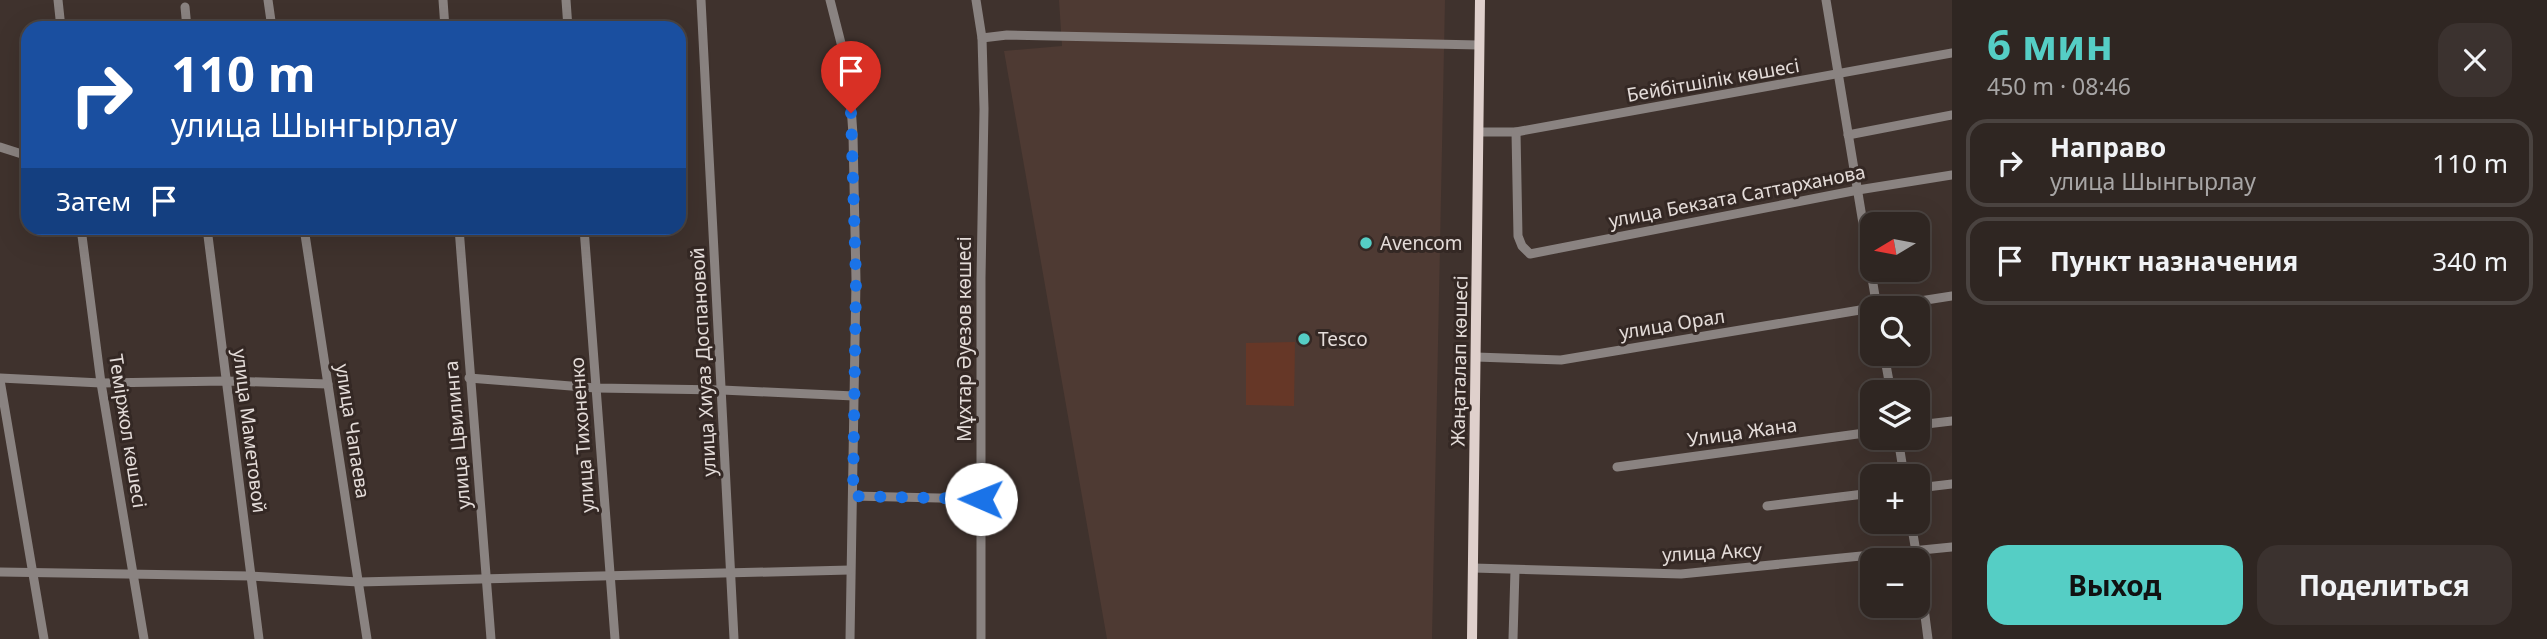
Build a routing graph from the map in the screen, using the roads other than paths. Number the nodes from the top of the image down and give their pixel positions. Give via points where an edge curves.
1 (58, 0) edge
2 (268, 0) edge
3 (443, 0) edge
4 (566, 0) edge
5 (701, 0) edge
6 (830, 0) edge
7 (976, 0) edge
8 (1480, 0) edge
9 (1826, 0) edge
10 (185, 7) dead end
11 (60, 21) edge
12 (186, 21) edge
13 (271, 21) edge
14 (444, 21) edge
15 (568, 21) edge
16 (982, 38) junction
17 (1479, 45) junction
18 (1952, 53) edge
19 (1840, 75) junction
20 (1952, 115) edge
21 (1480, 132) junction
22 (1516, 132) junction
23 (1848, 135) junction
24 (0, 147) edge
25 (21, 154) edge
26 (1952, 175) edge
27 (1858, 190) junction
28 (82, 235) edge
29 (208, 235) edge
30 (305, 235) edge
31 (459, 235) edge
32 (584, 235) edge
33 (1873, 296) edge
34 (1952, 296) edge
35 (1930, 299) edge
36 (1860, 310) edge
37 (1476, 356) junction
38 (469, 378) junction
39 (0, 379) edge
40 (226, 381) junction
41 (101, 383) junction
42 (328, 384) junction
43 (596, 388) junction
44 (722, 390) junction
45 (854, 396) junction
46 (1952, 421) edge
47 (1930, 424) edge
48 (1860, 434) edge
49 (1617, 467) dead end
50 (1952, 484) edge
51 (1930, 487) edge
52 (1860, 495) edge
53 (853, 496) junction
54 (981, 499) junction
55 (1767, 506) dead end
56 (1952, 548) edge
57 (1930, 554) edge
58 (1860, 562) edge
59 (1474, 568) junction
60 (850, 570) junction
61 (1515, 570) junction
62 (0, 572) edge
63 (731, 572) junction
64 (33, 573) junction
65 (133, 573) junction
66 (251, 576) junction
67 (610, 576) junction
68 (486, 580) junction
69 (359, 582) junction
70 (1925, 618) edge
71 (44, 639) edge
72 (144, 639) edge
73 (259, 639) edge
74 (367, 639) edge
75 (491, 639) edge
76 (615, 639) edge
77 (734, 639) edge
78 (850, 639) edge
79 (981, 639) edge
80 (1472, 639) edge
81 (1513, 639) edge
82 (1928, 639) edge

1 - 11 street
2 - 13 street
3 - 14 street
4 - 15 street
5 - 44 street, улица Хиуаз Доспановой
6 - 45 street via 850,91 853,135
7 - 16 street, Мұхтар Әуезов көшесі
8 - 17 main road, Жаңаталап көшесі
9 - 19 street
10 - 12 street
16 - 17 street
16 - 54 street, Мұхтар Әуезов көшесі
17 - 21 main road, Жаңаталап көшесі
18 - 19 street, Бейбітшілік көшесі
19 - 22 street, Бейбітшілік көшесі
19 - 23 street
20 - 23 street
21 - 22 street, Бейбітшілік көшесі
21 - 37 main road, Жаңаталап көшесі
22 - 27 street, улица Бекзата Саттарханова via 1518,236 1530,254
23 - 27 street
24 - 25 street
26 - 27 street, улица Бекзата Саттарханова
27 - 33 street
28 - 41 street, Теміржол көшесі
29 - 40 street, улица Маметовой
30 - 42 street, улица Чапаева
31 - 38 street, улица Цвилинга
32 - 43 street, улица Тихоненко
34 - 35 street, улица Орал
36 - 37 street, улица Орал via 1561,360
37 - 59 main road, Жаңаталап көшесі
38 - 43 street
38 - 68 street, улица Цвилинга
39 - 41 street
39 - 64 street
40 - 41 street
40 - 42 street
40 - 66 street, улица Маметовой
41 - 65 street, Теміржол көшесі
42 - 69 street, улица Чапаева
43 - 44 street
43 - 67 street, улица Тихоненко
44 - 45 street
44 - 63 street, улица Хиуаз Доспановой
45 - 53 street
46 - 47 street
48 - 49 street, Улица Жана
50 - 51 street
52 - 55 street
53 - 54 street
53 - 60 street
54 - 79 street, Мұхтар Әуезов көшесі
56 - 57 street, улица Аксу
58 - 61 street, улица Аксу via 1681,574
59 - 61 street, улица Аксу
59 - 80 main road, Жаңаталап көшесі
60 - 63 street
60 - 78 street
61 - 81 street
62 - 64 street
63 - 67 street
63 - 77 street, улица Хиуаз Доспановой
64 - 65 street
64 - 71 street
65 - 66 street
65 - 72 street, Теміржол көшесі
66 - 69 street
66 - 73 street, улица Маметовой
67 - 68 street
67 - 76 street, улица Тихоненко
68 - 69 street
68 - 75 street, улица Цвилинга
69 - 74 street, улица Чапаева
70 - 82 street

